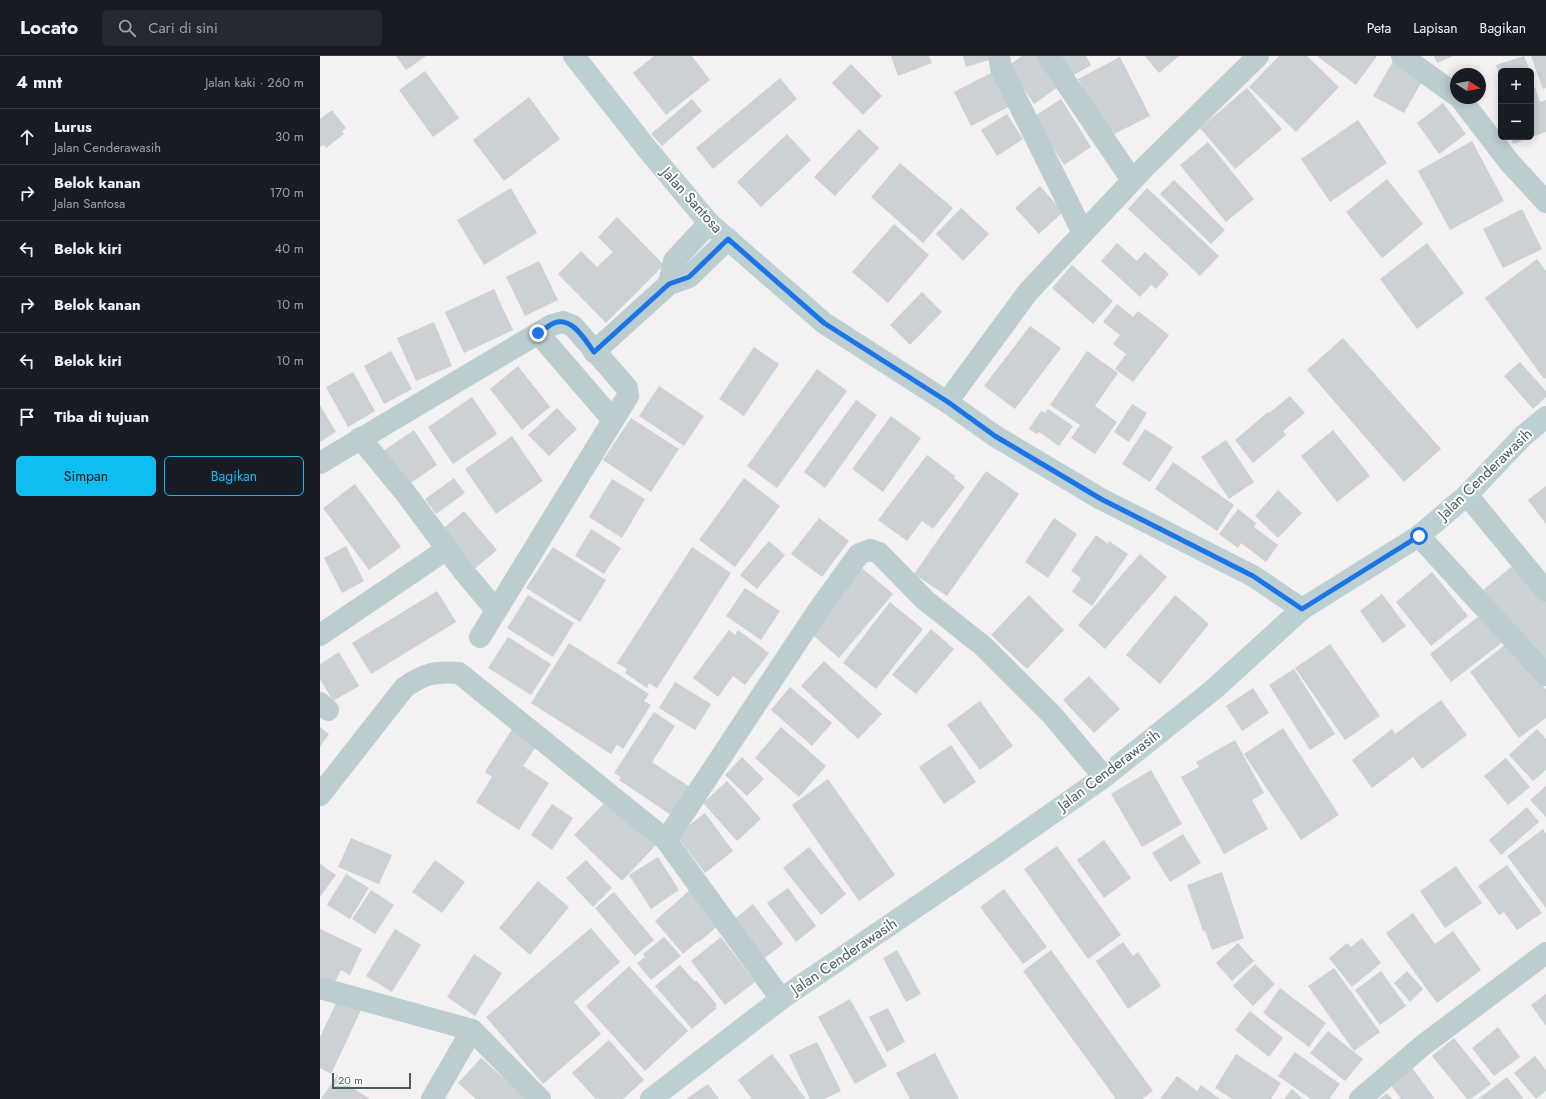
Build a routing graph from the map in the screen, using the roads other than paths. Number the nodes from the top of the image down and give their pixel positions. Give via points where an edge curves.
1 (574, 56) edge
2 (999, 56) edge
3 (1048, 56) edge
4 (1258, 56) edge
5 (1402, 56) edge
6 (1450, 91) edge
7 (1465, 104) edge
8 (1132, 180) junction
9 (1546, 202) edge
10 (710, 223) junction
11 (1083, 233) junction
12 (728, 239) junction
13 (669, 284) junction
14 (538, 333) junction
15 (594, 352) junction
16 (948, 402) junction
17 (613, 420) junction
18 (1545, 420) edge
19 (360, 438) junction
20 (320, 463) edge
21 (1467, 495) junction
22 (1419, 536) junction
23 (447, 549) junction
24 (1546, 591) edge
25 (1302, 609) junction
26 (496, 610) junction
27 (320, 635) edge
28 (480, 636) dead end
29 (1546, 675) edge
30 (1104, 776) junction
31 (320, 795) edge
32 (666, 840) junction
33 (1546, 953) edge
34 (320, 988) edge
35 (781, 999) junction
36 (472, 1030) junction
37 (432, 1099) edge
38 (540, 1099) edge
39 (651, 1099) edge
40 (1360, 1099) edge

1 - 10 street, Jalan Santosa
2 - 11 street via 1001,68
3 - 8 street
4 - 8 street
5 - 6 street
7 - 9 street via 1510,163
8 - 11 street
10 - 12 street, Jalan Santosa
10 - 13 street via 674,261
11 - 16 street via 1028,292
12 - 13 street via 689,277
12 - 16 street, Jalan Santosa via 824,323
13 - 15 street
14 - 15 street via 556,323 570,324
14 - 17 street
14 - 19 street
15 - 17 street via 627,388 628,396
16 - 25 street, Jalan Santosa via 995,436 1101,499 1253,576
17 - 26 street
18 - 21 street, Jalan Cenderawasih via 1523,436
19 - 20 street
19 - 23 street
21 - 22 street, Jalan Cenderawasih
21 - 24 street
22 - 25 street, Jalan Cenderawasih
22 - 29 street
23 - 26 street
23 - 27 street
25 - 30 street, Jalan Cenderawasih via 1213,690
26 - 28 street
30 - 32 street via 1053,716 983,646 925,600 879,553 870,550 859,554 817,612
30 - 35 street, Jalan Cenderawasih
31 - 32 street via 404,688 429,674 459,673
32 - 35 street
33 - 40 street via 1422,1046
34 - 36 street
35 - 39 street, Jalan Cenderawasih
36 - 37 street
36 - 38 street

